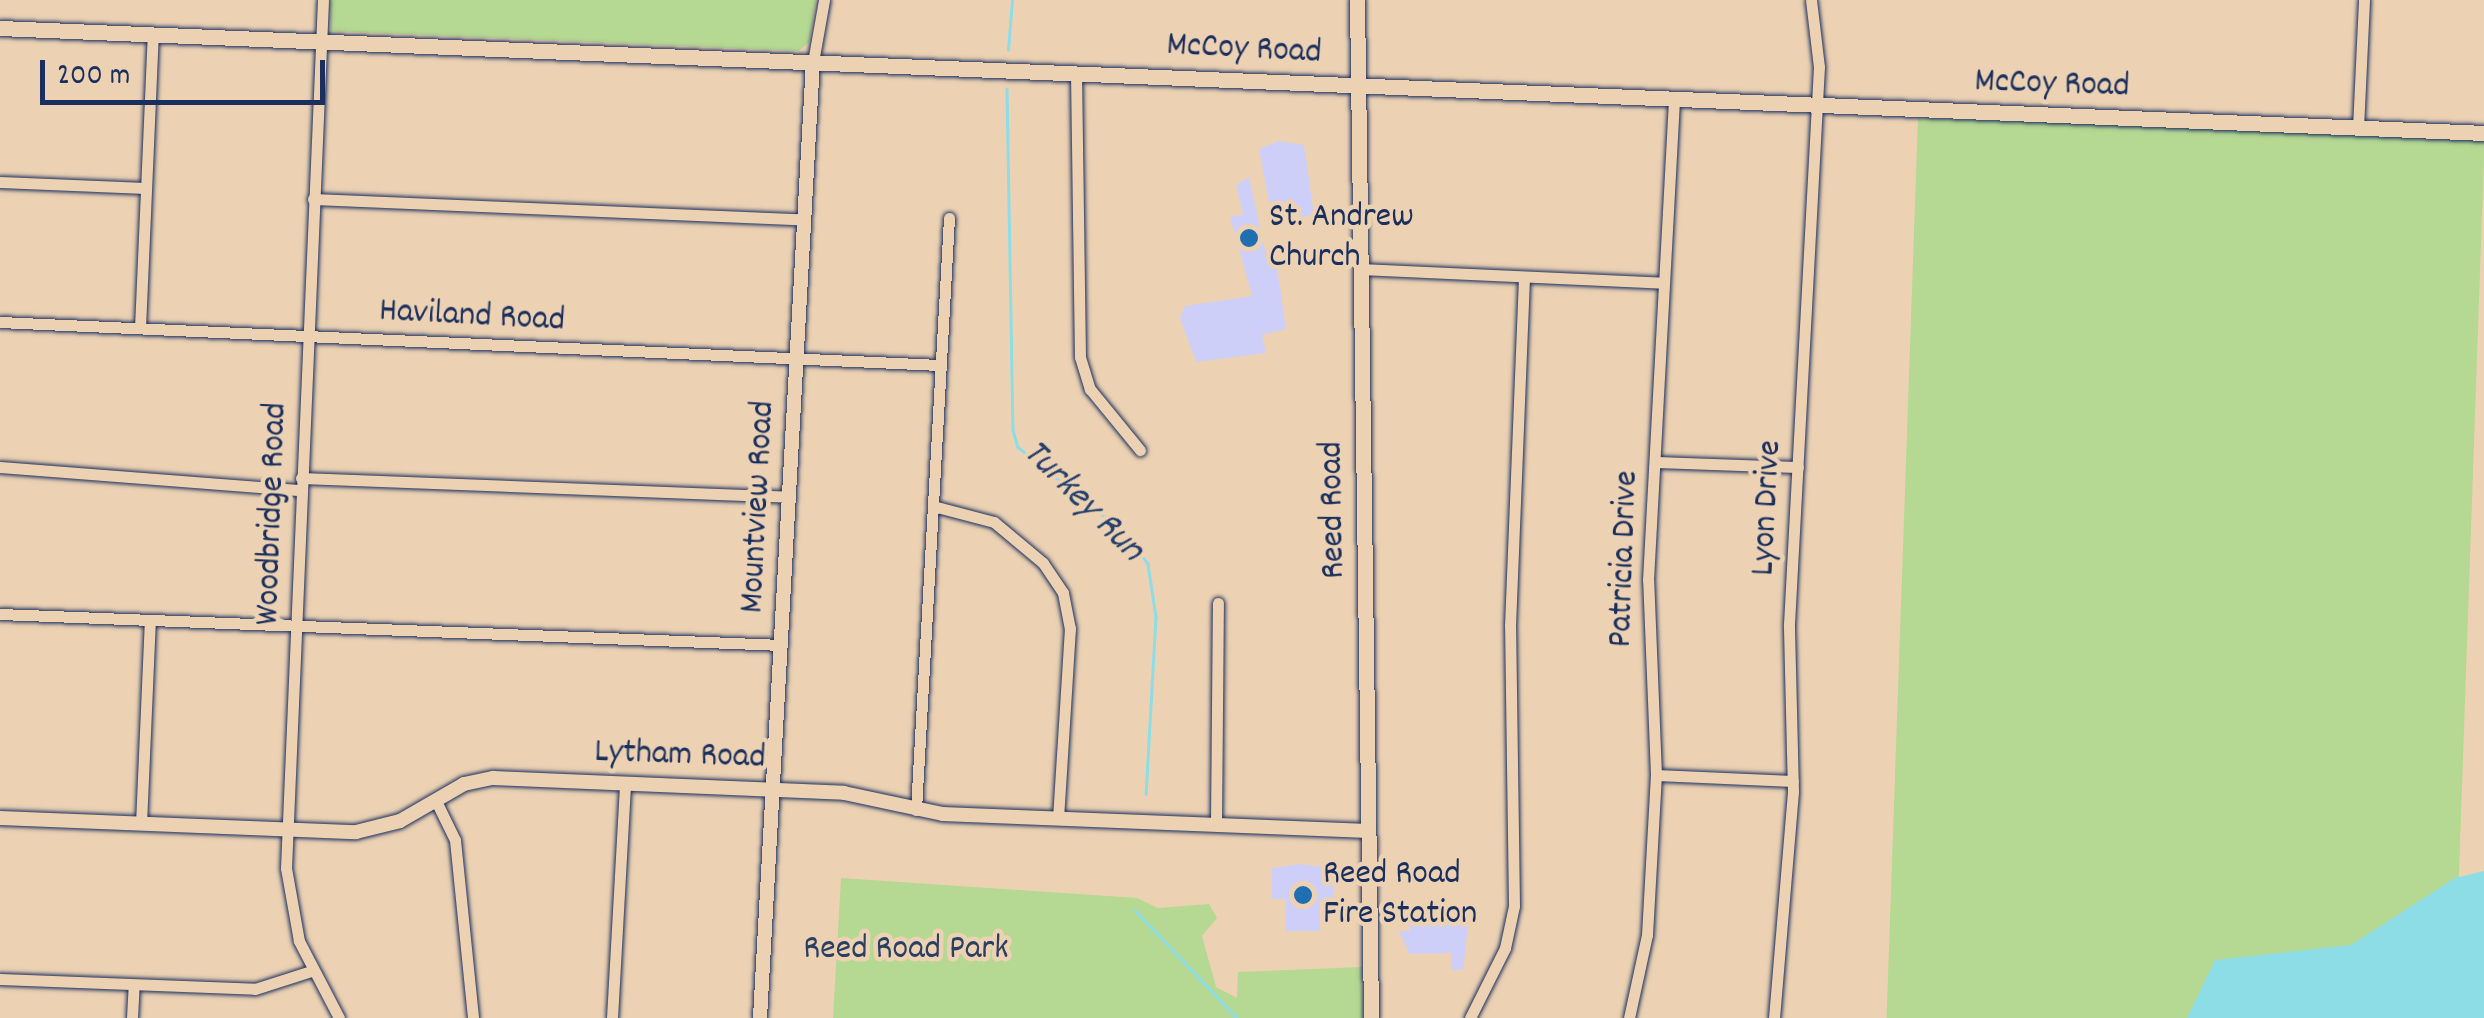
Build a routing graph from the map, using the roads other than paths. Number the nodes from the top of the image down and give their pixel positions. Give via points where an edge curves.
1 (323, 0) edge
2 (824, 0) edge
3 (1357, 0) edge
4 (1811, 0) edge
5 (2364, 0) edge
6 (0, 28) edge
7 (153, 34) junction
8 (320, 41) junction
9 (813, 62) junction
10 (1076, 72) junction
11 (1358, 86) junction
12 (1674, 100) junction
13 (1817, 106) junction
14 (2358, 128) junction
15 (2484, 134) edge
16 (0, 182) edge
17 (146, 188) junction
18 (313, 199) junction
19 (949, 218) dead end
20 (805, 220) junction
21 (1360, 269) junction
22 (1524, 277) junction
23 (1664, 282) junction
24 (0, 322) edge
25 (140, 328) junction
26 (308, 336) junction
27 (797, 359) junction
28 (941, 365) junction
29 (1140, 450) dead end
30 (1655, 462) junction
31 (0, 467) edge
32 (1798, 468) junction
33 (301, 484) junction
34 (790, 497) junction
35 (933, 506) junction
36 (1218, 603) dead end
37 (0, 614) edge
38 (150, 620) junction
39 (296, 626) junction
40 (781, 645) junction
41 (1656, 775) junction
42 (1793, 781) junction
43 (625, 784) junction
44 (773, 790) junction
45 (436, 801) junction
46 (916, 810) junction
47 (0, 818) edge
48 (1058, 818) junction
49 (141, 824) junction
50 (1216, 824) junction
51 (288, 830) junction
52 (1368, 830) junction
53 (311, 971) junction
54 (0, 979) edge
55 (134, 985) junction
56 (132, 1018) edge
57 (339, 1018) edge
58 (474, 1018) edge
59 (612, 1018) edge
60 (760, 1018) edge
61 (1371, 1018) edge
62 (1470, 1018) edge
63 (1629, 1018) edge
64 (1774, 1018) edge

1 - 8 street, Woodbridge Road
2 - 9 street, Mountview Road
3 - 11 main road, Reed Road
4 - 13 street, Lyon Drive
5 - 14 street
6 - 7 main road, McCoy Road
7 - 8 main road, McCoy Road
7 - 17 street
8 - 9 main road, McCoy Road
8 - 18 street, Woodbridge Road
9 - 10 main road, McCoy Road
9 - 20 street, Mountview Road
10 - 11 main road, McCoy Road
10 - 29 street via 1080,357 1090,389
11 - 12 main road, McCoy Road
11 - 21 main road, Reed Road
12 - 13 main road, McCoy Road
12 - 23 street, Patricia Drive
13 - 14 main road, McCoy Road
13 - 32 street, Lyon Drive
14 - 15 main road, McCoy Road
16 - 17 street
17 - 25 street
18 - 20 street
18 - 26 street, Woodbridge Road
19 - 28 street
20 - 27 street, Mountview Road
21 - 22 street
21 - 52 main road, Reed Road
22 - 23 street
22 - 62 street via 1510,626 1514,906 1505,948
23 - 30 street, Patricia Drive
24 - 25 street, Haviland Road
25 - 26 street, Haviland Road
26 - 27 street, Haviland Road
26 - 33 street, Woodbridge Road
27 - 28 street, Haviland Road
27 - 34 street, Mountview Road
28 - 35 street
30 - 32 street
30 - 41 street, Patricia Drive via 1648,624
31 - 33 street
32 - 42 street, Lyon Drive via 1787,694
33 - 34 street
33 - 39 street, Woodbridge Road
34 - 40 street, Mountview Road
35 - 46 street
35 - 48 street via 994,522 1044,563 1063,593 1070,628
36 - 50 street
37 - 38 street
38 - 39 street
38 - 49 street
39 - 40 street
39 - 51 street, Woodbridge Road
40 - 44 street, Mountview Road
41 - 42 street
41 - 63 street, Patricia Drive via 1647,935
42 - 64 street, Lyon Drive
43 - 44 street, Lytham Road
43 - 45 street, Lytham Road via 476,779
43 - 59 street
44 - 46 street, Lytham Road via 844,793
44 - 60 street, Mountview Road
45 - 51 street, Lytham Road via 370,830
45 - 58 street via 455,840
46 - 48 street, Lytham Road
47 - 49 street, Lytham Road
48 - 50 street, Lytham Road
49 - 51 street, Lytham Road
50 - 52 street, Lytham Road
51 - 53 street, Woodbridge Road via 288,905
52 - 61 main road, Reed Road
53 - 55 street via 256,989
53 - 57 street, Woodbridge Road
54 - 55 street
55 - 56 street

